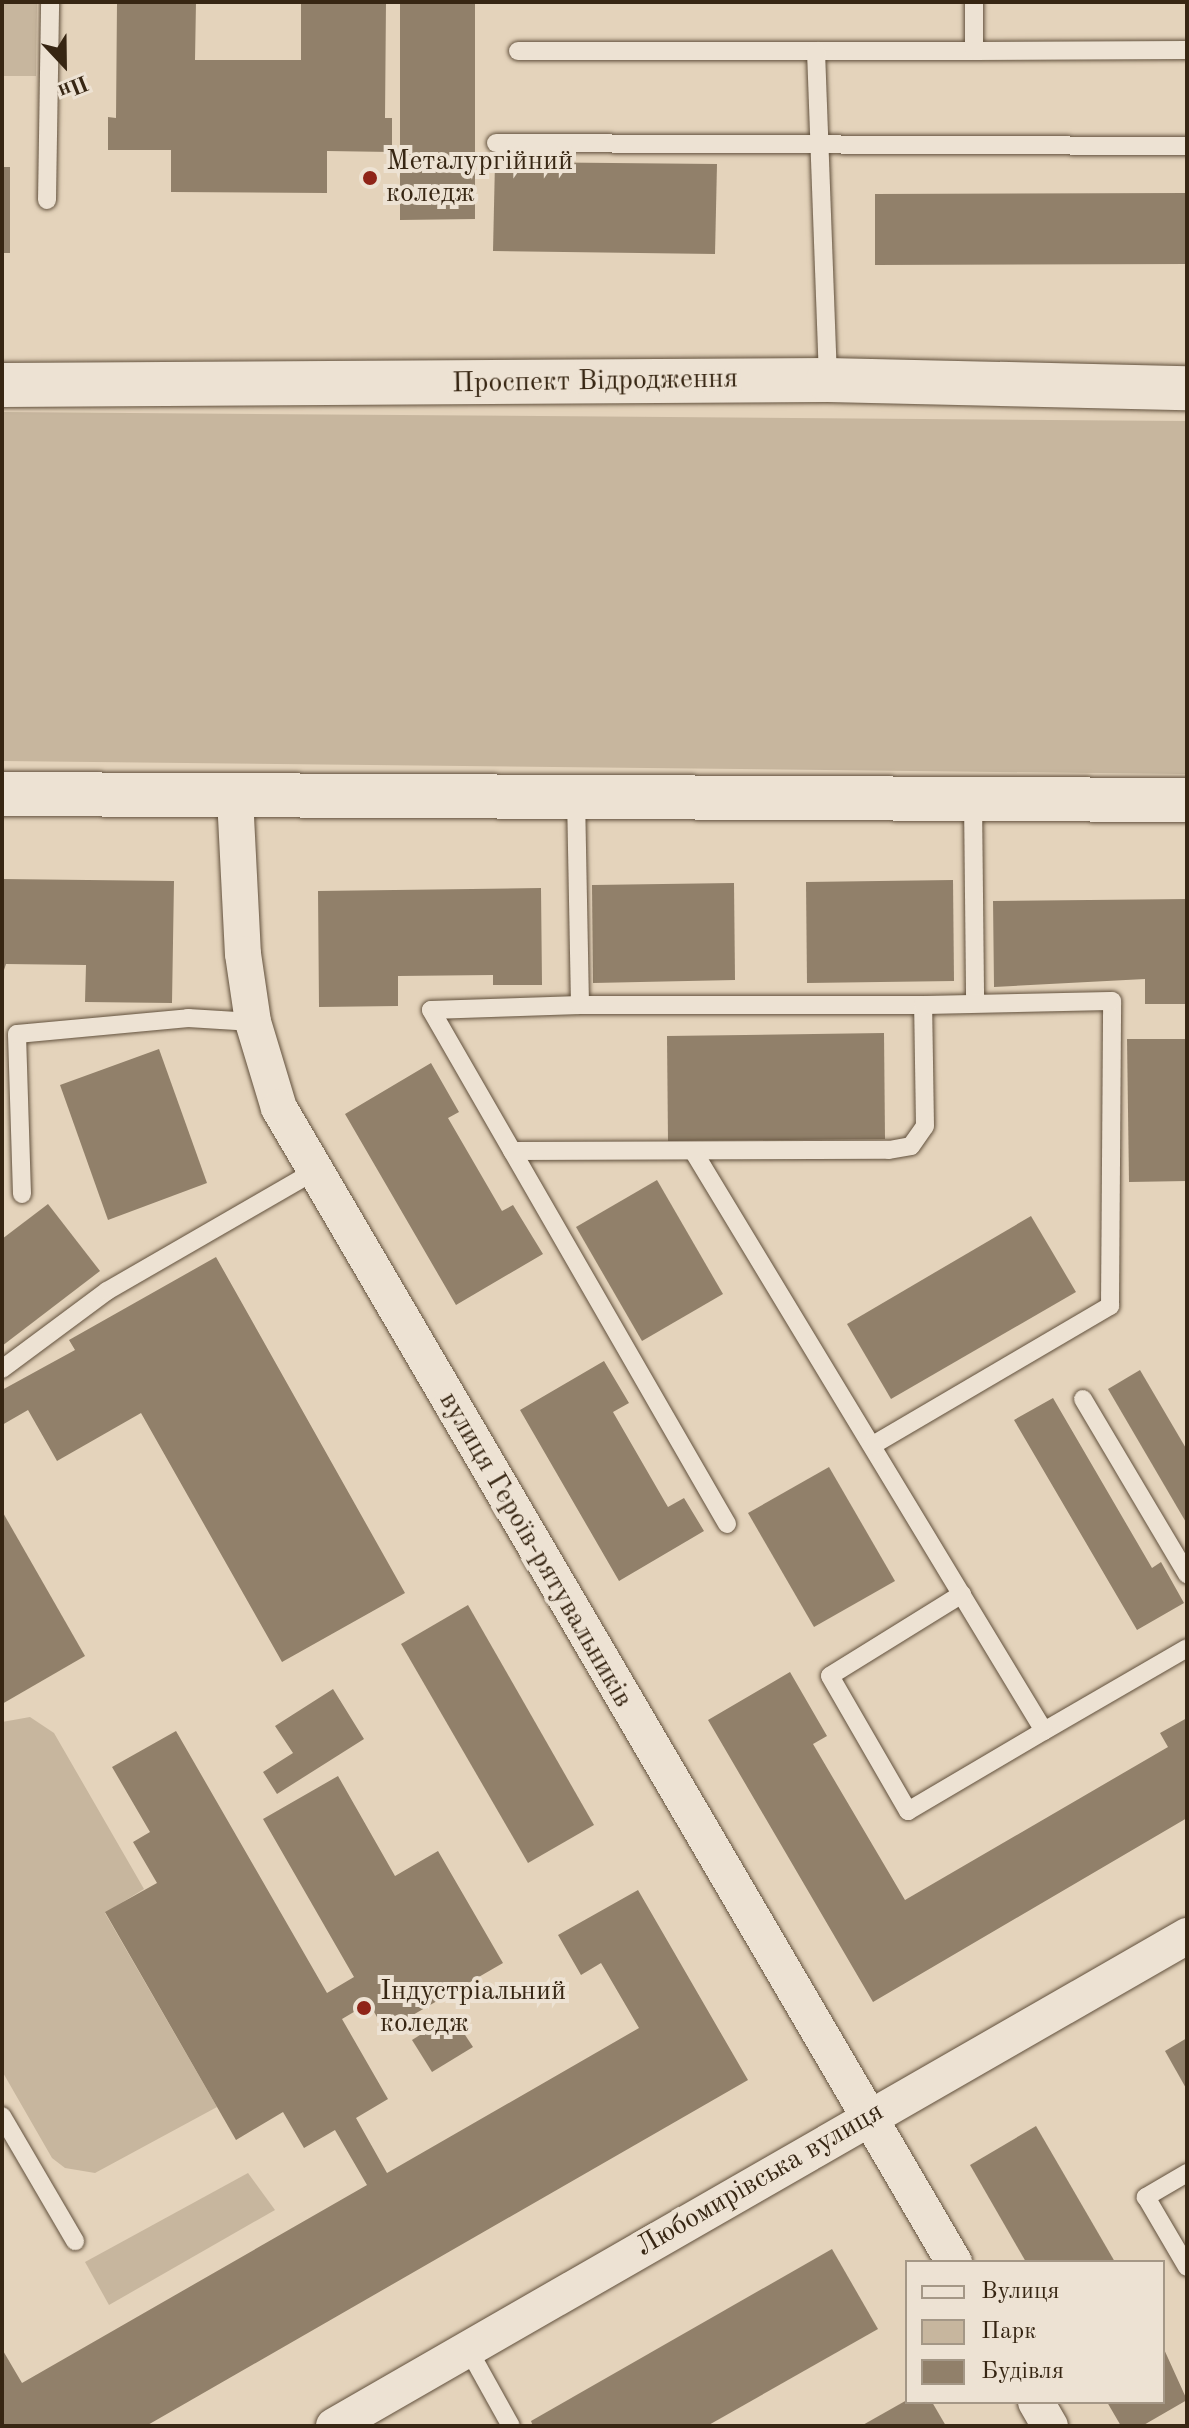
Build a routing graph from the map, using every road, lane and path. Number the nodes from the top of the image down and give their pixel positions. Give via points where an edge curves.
1 (50, 2) edge
2 (974, 2) edge
3 (1187, 50) edge
4 (518, 51) dead end
5 (816, 51) junction
6 (974, 51) junction
7 (496, 143) dead end
8 (817, 145) junction
9 (1187, 146) edge
10 (47, 200) dead end
11 (828, 380) junction
12 (2, 385) edge
13 (1187, 388) edge
14 (2, 794) edge
15 (576, 796) junction
16 (235, 797) junction
17 (973, 799) junction
18 (1187, 800) edge
19 (975, 1003) junction
20 (580, 1005) junction
21 (923, 1005) junction
22 (253, 1022) junction
23 (512, 1151) junction
24 (695, 1154) junction
25 (313, 1172) junction
26 (22, 1194) dead end
27 (2, 1369) edge
28 (1083, 1399) dead end
29 (873, 1445) junction
30 (727, 1524) dead end
31 (1187, 1574) edge
32 (962, 1594) junction
33 (1187, 1648) edge
34 (1044, 1731) junction
35 (1187, 1936) edge
36 (2, 2116) edge
37 (870, 2118) junction
38 (1187, 2173) edge
39 (75, 2241) dead end
40 (953, 2260) edge
41 (1187, 2267) edge
42 (467, 2347) junction
43 (1037, 2404) edge
44 (334, 2426) edge
45 (511, 2426) edge
46 (1050, 2426) edge

1 - 10 lane
2 - 6 lane
3 - 6 lane
4 - 5 lane
5 - 6 lane
5 - 8 lane
7 - 8 lane
8 - 9 lane
8 - 11 lane
11 - 12 main road, Проспект Відродження
11 - 13 main road, Проспект Відродження
14 - 16 main road
15 - 16 main road
15 - 17 main road
15 - 20 lane
16 - 22 street, вулиця Героїв-рятувальників via 243,954
17 - 18 main road
17 - 19 lane
19 - 21 lane
19 - 29 lane via 1112,1001 1110,1306
20 - 21 lane
20 - 23 lane via 431,1010
21 - 24 lane via 925,1126 911,1146
22 - 25 street, вулиця Героїв-рятувальників via 279,1108
22 - 26 lane via 188,1018 17,1034
23 - 24 lane
23 - 30 lane
24 - 29 lane
25 - 27 lane via 107,1291
25 - 37 street, вулиця Героїв-рятувальників
28 - 31 lane
29 - 32 lane
32 - 34 lane
32 - 34 lane via 830,1676 908,1811
33 - 34 lane
35 - 37 street, Любомирівська вулиця
36 - 39 lane
37 - 40 street, вулиця Героїв-рятувальників
37 - 42 street, Любомирівська вулиця
38 - 41 lane via 1146,2197
42 - 44 street, Любомирівська вулиця
42 - 45 lane
43 - 46 street

